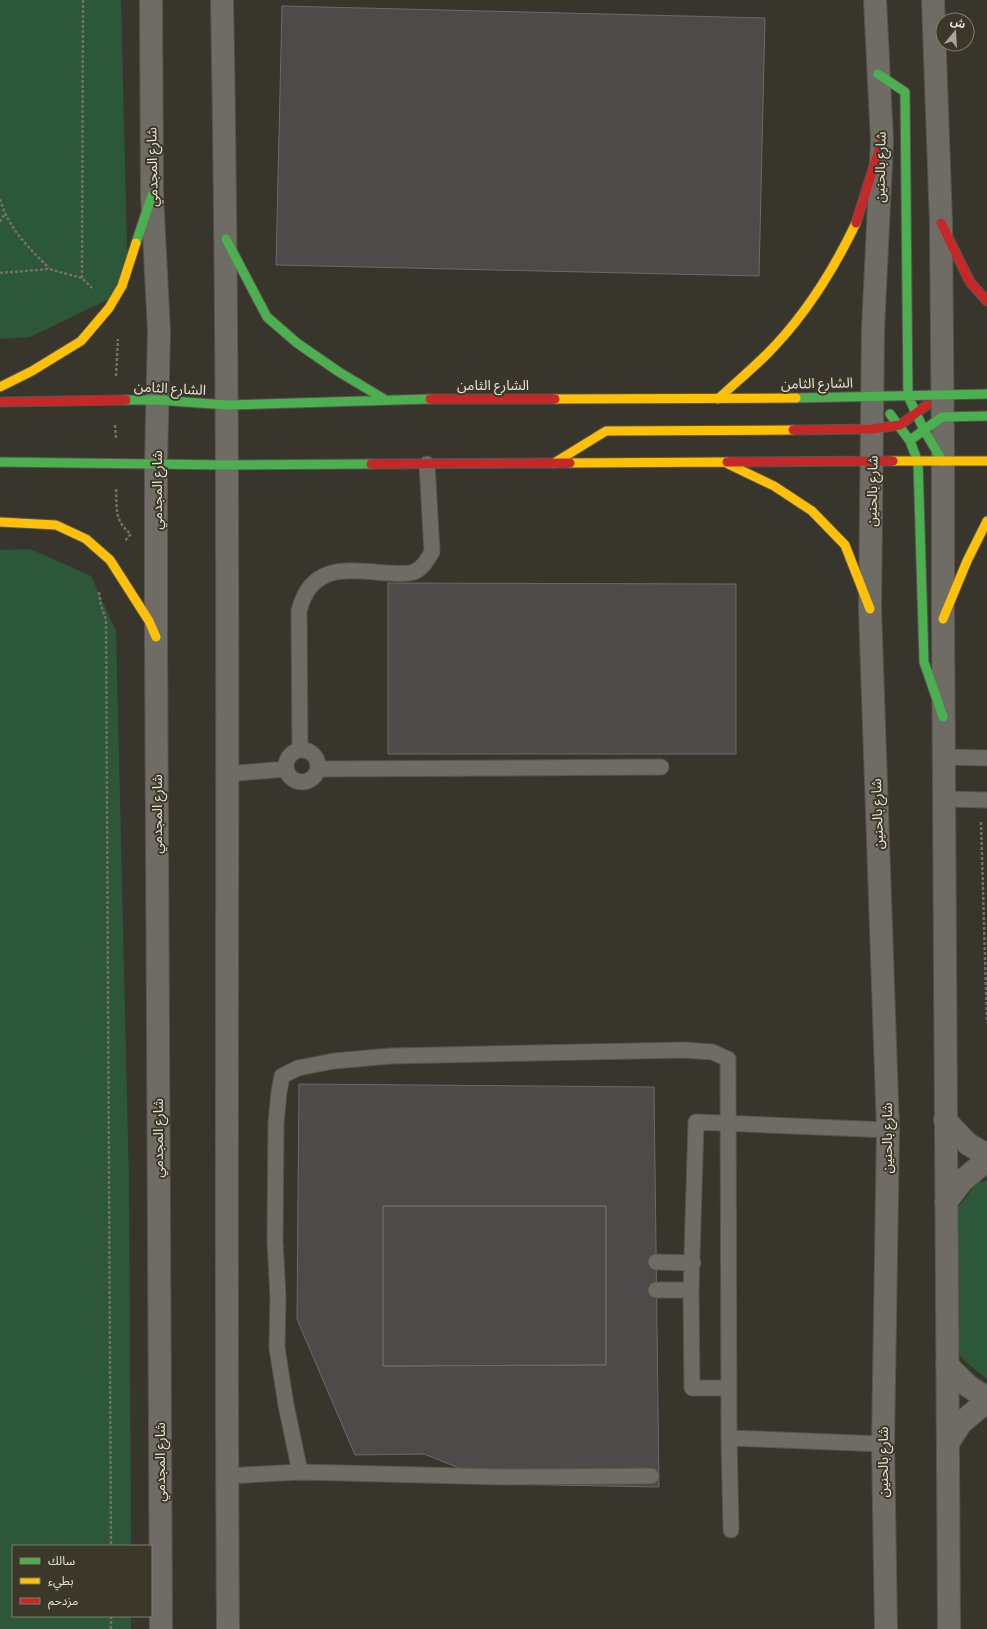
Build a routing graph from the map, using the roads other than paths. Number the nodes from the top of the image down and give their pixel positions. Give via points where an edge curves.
1 (152, 0) edge
2 (222, 0) edge
3 (875, 0) edge
4 (933, 0) edge
5 (878, 74) junction
6 (882, 141) junction
7 (152, 195) junction
8 (941, 223) junction
9 (226, 239) junction
10 (987, 301) edge
11 (0, 386) edge
12 (987, 394) edge
13 (874, 396) junction
14 (908, 396) junction
15 (384, 398) junction
16 (718, 399) junction
17 (158, 400) junction
18 (0, 402) edge
19 (227, 405) junction
20 (942, 406) junction
21 (915, 413) junction
22 (987, 416) edge
23 (900, 425) junction
24 (872, 429) junction
25 (924, 430) junction
26 (907, 442) junction
27 (891, 450) dead end
28 (872, 460) junction
29 (987, 461) edge
30 (0, 462) edge
31 (723, 462) junction
32 (918, 462) junction
33 (943, 462) junction
34 (554, 463) junction
35 (156, 464) junction
36 (427, 464) junction
37 (228, 465) junction
38 (0, 522) edge
39 (987, 522) edge
40 (870, 609) junction
41 (943, 619) junction
42 (156, 637) junction
43 (944, 717) junction
44 (300, 750) junction
45 (944, 757) junction
46 (987, 758) edge
47 (661, 767) dead end
48 (286, 769) junction
49 (318, 769) junction
50 (226, 774) junction
51 (944, 799) junction
52 (984, 800) edge
53 (945, 1120) junction
54 (729, 1123) junction
55 (888, 1130) junction
56 (987, 1155) edge
57 (987, 1160) edge
58 (946, 1202) junction
59 (656, 1262) dead end
60 (693, 1263) junction
61 (656, 1290) dead end
62 (692, 1290) junction
63 (947, 1365) junction
64 (729, 1388) junction
65 (987, 1398) edge
66 (987, 1401) edge
67 (728, 1438) junction
68 (948, 1443) junction
69 (883, 1444) junction
70 (300, 1472) junction
71 (226, 1476) junction
72 (651, 1476) dead end
73 (731, 1530) dead end
74 (161, 1629) edge
75 (228, 1629) edge
76 (886, 1629) edge
77 (949, 1629) edge

1 - 7 street, شارع المجدمي
2 - 9 street
3 - 5 street, شارع بالحنين
4 - 8 street
5 - 6 street, شارع بالحنين
5 - 14 street via 905,92
6 - 13 street, شارع بالحنين via 873,330
6 - 16 street via 856,224 826,280 801,315 768,353
7 - 11 street via 122,286 109,308 80,340 32,371
7 - 17 street, شارع المجدمي via 159,331
8 - 10 street via 970,282
8 - 20 street
9 - 15 street via 267,317 297,343 339,372
9 - 19 street
12 - 20 street, الشارع الثامن
13 - 14 street, الشارع الثامن
13 - 16 street, الشارع الثامن
13 - 23 street
13 - 24 street, شارع بالحنين
14 - 20 street, الشارع الثامن
14 - 21 street
15 - 16 street, الشارع الثامن
15 - 19 street, الشارع الثامن
17 - 18 street, الشارع الثامن
17 - 19 street, الشارع الثامن
17 - 35 street, شارع المجدمي
19 - 37 street
20 - 21 street
20 - 22 street
20 - 25 street
20 - 33 street
21 - 23 street
21 - 25 street
23 - 24 street
23 - 26 street
24 - 28 street, شارع بالحنين
24 - 34 street via 606,431
25 - 26 street
25 - 33 street
26 - 32 street
27 - 28 street
28 - 31 street
28 - 32 street
28 - 40 street, شارع بالحنين
29 - 33 street
30 - 35 street
31 - 34 street
31 - 40 street via 774,486 812,511 845,545
32 - 33 street
32 - 43 street via 924,662
33 - 41 street
34 - 36 street
35 - 37 street
35 - 42 street, شارع المجدمي
36 - 37 street
36 - 44 lane via 432,552 425,564 414,572 336,571 315,581 307,589 302,600 299,611
37 - 50 street
38 - 42 street via 56,525 86,539 110,560 149,621
39 - 41 street via 967,561
40 - 55 street, شارع بالحنين
41 - 43 street
42 - 74 street, شارع المجدمي
43 - 45 street
44 - 48 lane via 289,757
44 - 49 lane via 306,750 316,757
45 - 46 lane
45 - 51 street
47 - 49 lane
48 - 49 lane via 293,779 305,782 315,775
48 - 50 lane
50 - 71 street
51 - 52 lane
51 - 53 street
53 - 56 street via 968,1144
53 - 58 street
54 - 55 lane
54 - 60 lane via 696,1122
54 - 64 lane
54 - 70 lane via 728,1059 712,1052 660,1050 391,1056 334,1061 298,1068 282,1076 276,1123 277,1348
55 - 69 street, شارع بالحنين
57 - 58 street via 962,1181
58 - 63 street
59 - 60 lane
60 - 62 lane
61 - 62 lane
62 - 64 lane via 692,1388
63 - 65 street via 968,1386
63 - 68 street
64 - 67 lane
66 - 68 street via 961,1423
67 - 69 lane
67 - 73 lane
68 - 77 street
69 - 76 street, شارع بالحنين
70 - 71 lane
70 - 72 lane via 504,1477
71 - 75 street

